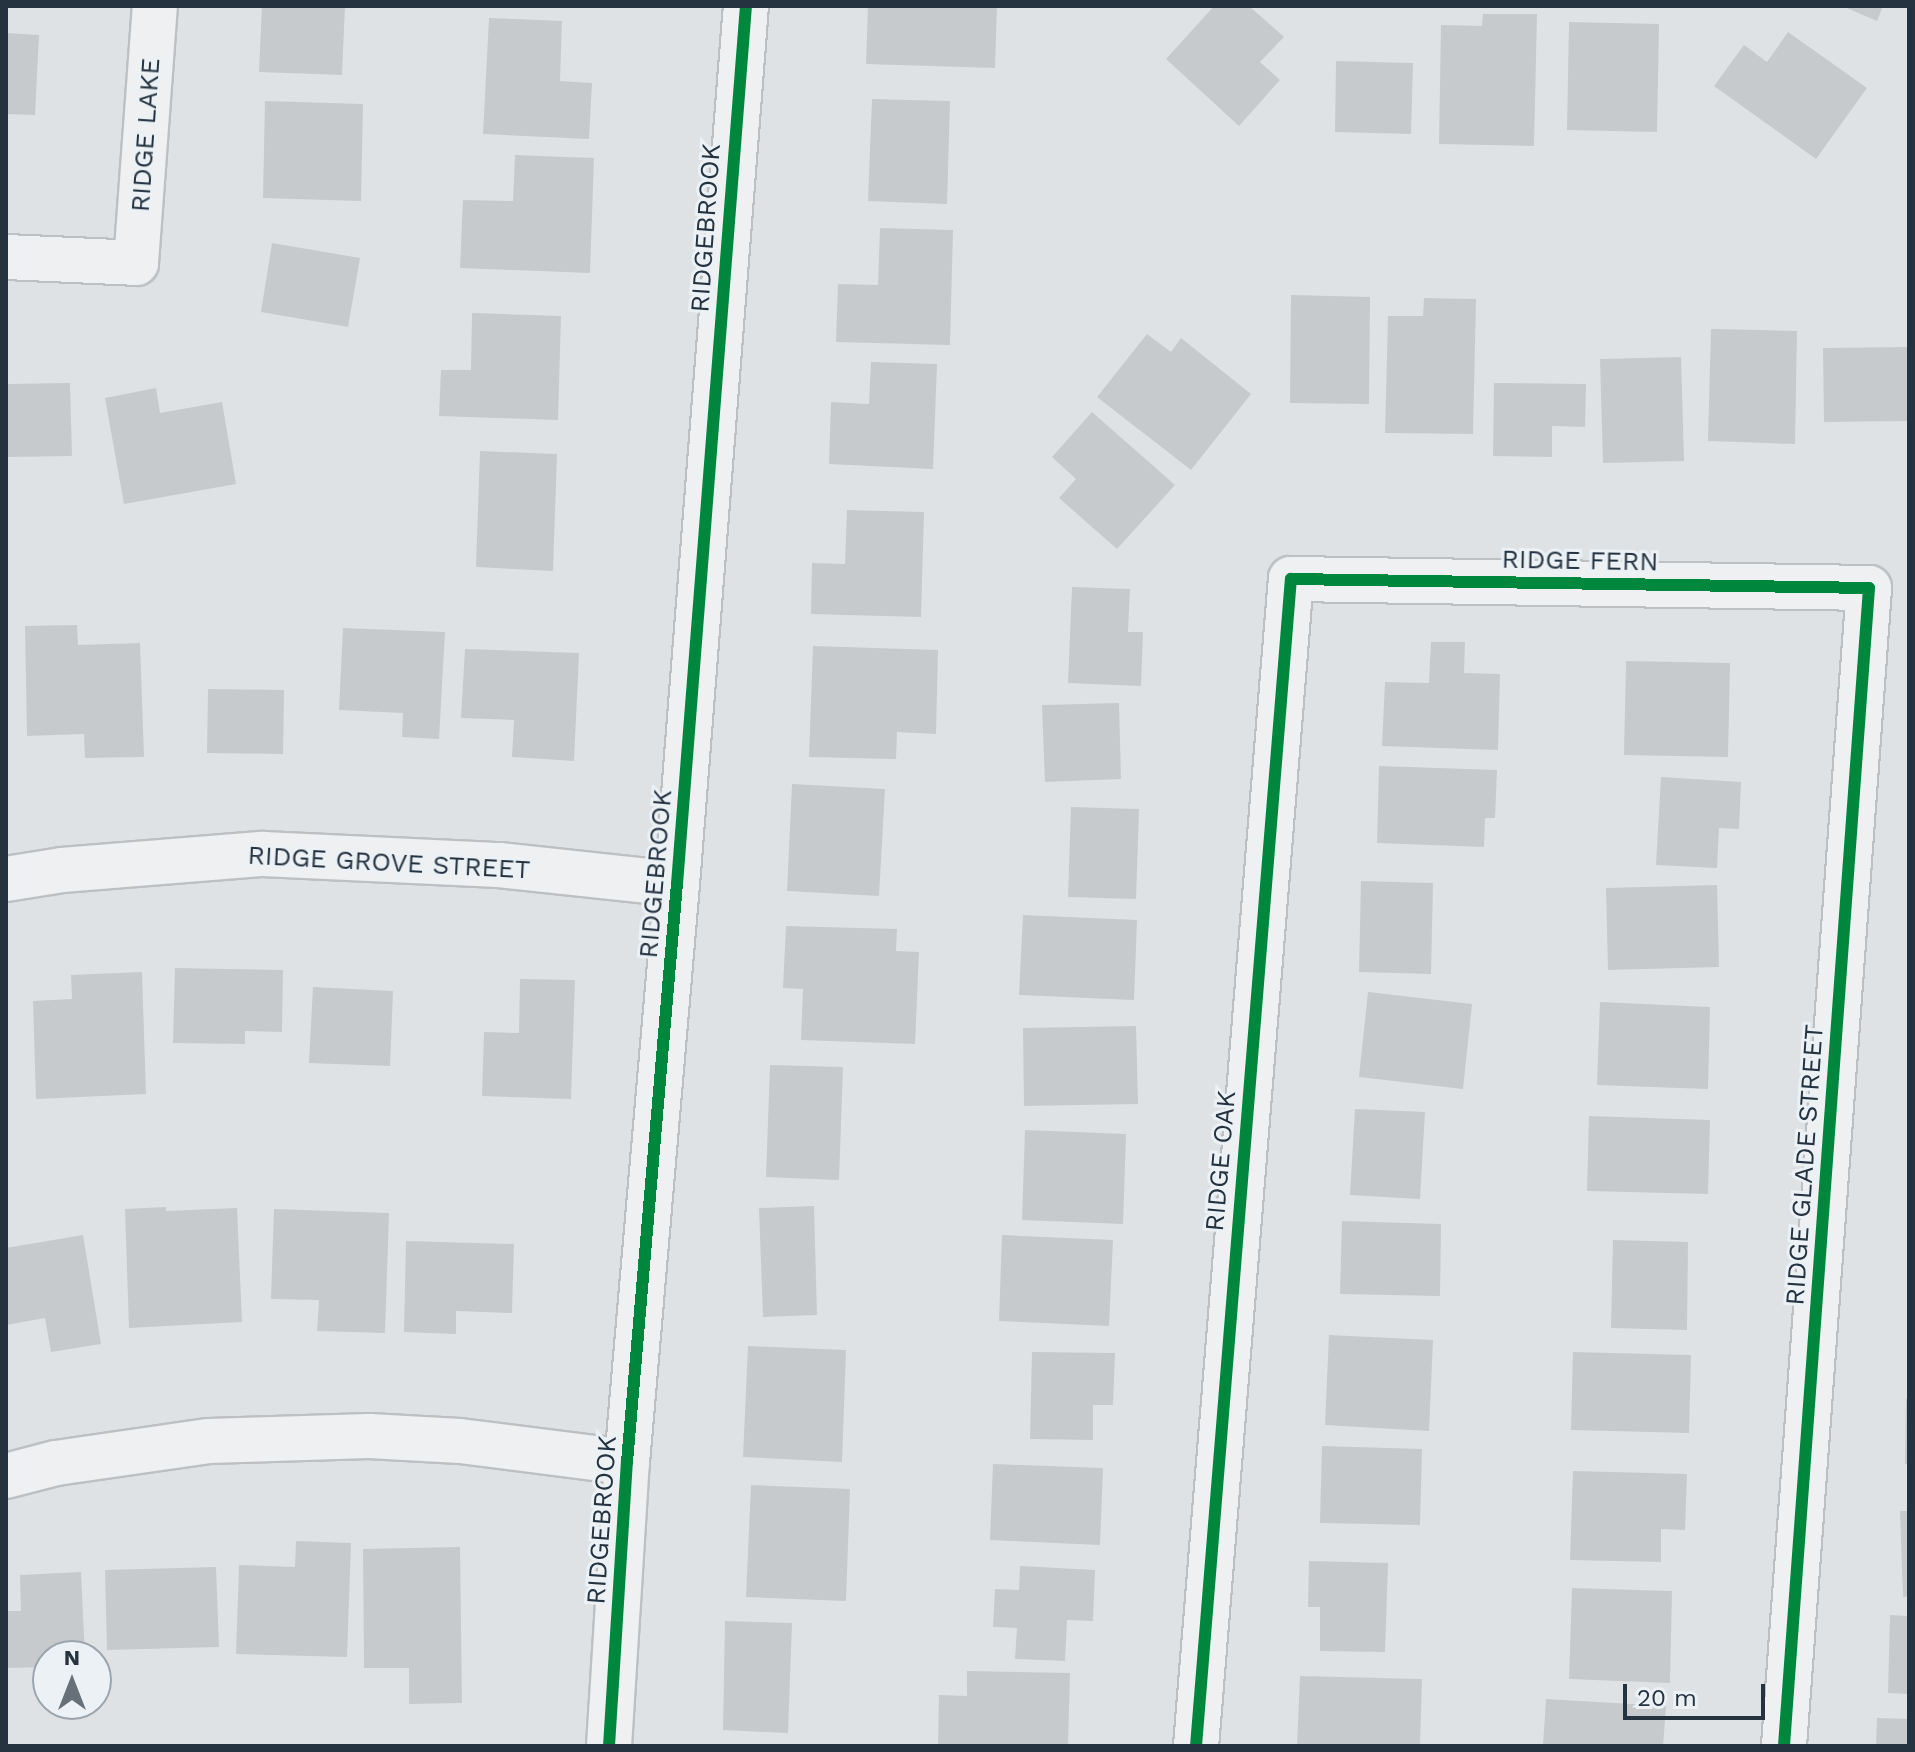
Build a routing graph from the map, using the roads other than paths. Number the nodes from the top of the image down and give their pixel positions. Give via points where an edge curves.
1 (155, 6) edge
2 (746, 6) edge
3 (6, 257) edge
4 (1291, 579) joint
5 (1869, 588) joint
6 (6, 879) edge
7 (677, 884) junction
8 (627, 1462) junction
9 (6, 1476) edge
10 (609, 1746) edge
11 (1196, 1746) edge
12 (1784, 1746) edge

1 - 3 street, RIDGE LAKE via 136,263
2 - 7 street, RIDGEBROOK
4 - 5 street, RIDGE FERN
4 - 11 street, RIDGE OAK
5 - 12 street, RIDGE GLADE STREET
6 - 7 street, RIDGE GROVE STREET via 263,854 499,865
7 - 8 street, RIDGEBROOK
8 - 9 street via 460,1441 369,1436 209,1441 56,1463
8 - 10 street, RIDGEBROOK

